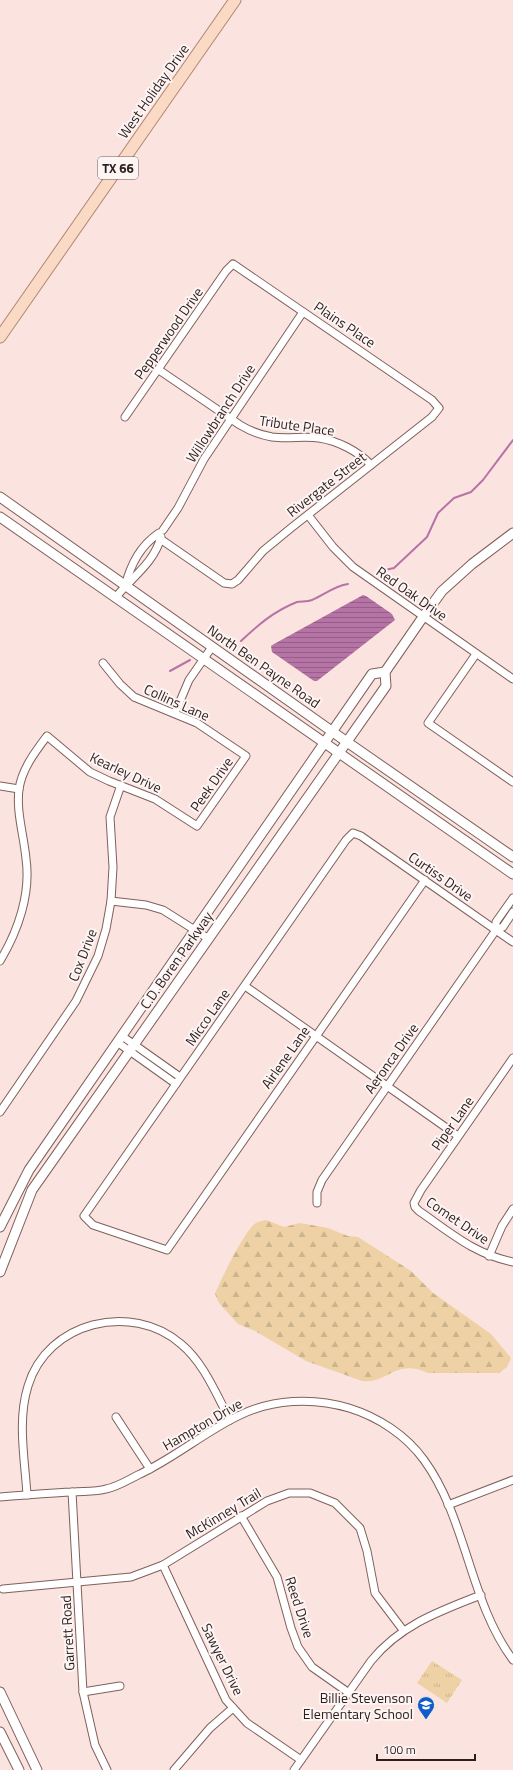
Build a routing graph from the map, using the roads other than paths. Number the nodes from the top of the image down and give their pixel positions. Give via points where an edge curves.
1 (235, 0) edge
2 (233, 264) joint
3 (303, 312) junction
4 (0, 337) edge
5 (159, 370) junction
6 (439, 408) joint
7 (125, 417) dead end
8 (231, 419) junction
9 (371, 465) junction
10 (0, 497) edge
11 (308, 515) junction
12 (0, 517) edge
13 (513, 533) edge
14 (158, 538) junction
15 (125, 586) junction
16 (116, 597) junction
17 (422, 617) junction
18 (212, 647) junction
19 (476, 654) junction
20 (204, 658) junction
21 (103, 663) dead end
22 (385, 672) junction
23 (513, 679) edge
24 (175, 713) junction
25 (333, 732) junction
26 (347, 742) junction
27 (325, 743) junction
28 (339, 754) junction
29 (246, 756) joint
30 (513, 782) edge
31 (120, 785) junction
32 (0, 786) edge
33 (19, 788) junction
34 (197, 826) joint
35 (353, 833) joint
36 (513, 857) edge
37 (513, 874) edge
38 (424, 880) junction
39 (513, 898) edge
40 (111, 901) junction
41 (513, 912) edge
42 (195, 930) junction
43 (496, 930) junction
44 (209, 939) junction
45 (513, 942) edge
46 (0, 960) edge
47 (245, 986) junction
48 (316, 1036) junction
49 (119, 1039) junction
50 (132, 1048) junction
51 (513, 1058) edge
52 (180, 1077) junction
53 (176, 1084) junction
54 (387, 1086) junction
55 (0, 1112) edge
56 (458, 1136) junction
57 (317, 1203) dead end
58 (414, 1203) joint
59 (513, 1209) edge
60 (84, 1216) joint
61 (0, 1227) edge
62 (0, 1230) edge
63 (14, 1237) junction
64 (4, 1251) edge
65 (489, 1256) junction
66 (513, 1262) edge
67 (0, 1272) edge
68 (116, 1417) dead end
69 (230, 1420) junction
70 (150, 1469) junction
71 (513, 1480) edge
72 (72, 1492) junction
73 (27, 1495) junction
74 (0, 1497) edge
75 (448, 1505) junction
76 (241, 1516) junction
77 (163, 1565) junction
78 (78, 1582) junction
79 (3, 1589) dead end
80 (481, 1595) junction
81 (403, 1630) junction
82 (513, 1660) edge
83 (120, 1686) dead end
84 (0, 1692) edge
85 (83, 1692) junction
86 (349, 1693) junction
87 (233, 1708) junction
88 (0, 1732) edge
89 (301, 1760) junction
90 (18, 1770) edge
91 (37, 1770) edge
92 (107, 1770) edge
93 (174, 1770) edge
94 (294, 1770) edge

1 - 4 main road, West Holiday Drive / TX 66
2 - 3 street, Plains Place
2 - 5 street, Pepperwood Drive
3 - 6 street, Plains Place via 432,400
3 - 8 street, Willowbranch Drive
5 - 7 street, Pepperwood Drive
5 - 8 street, Tribute Place
6 - 9 street, Rivergate Street via 432,418
8 - 9 street, Tribute Place via 251,431 271,437 330,440 356,452
8 - 14 street, Willowbranch Drive via 204,459 178,508
9 - 11 street, Rivergate Street
10 - 15 street, North Ben Payne Road
11 - 14 street, Rivergate Street via 264,551 232,584 224,583
11 - 17 street, Red Oak Drive via 333,547 353,567
12 - 16 street, North Ben Payne Road
13 - 17 street, C.D. Boren Parkway via 450,583
14 - 15 street, Willowbranch Drive via 158,548 141,572
14 - 15 street, Willowbranch Drive via 148,541 131,566
15 - 16 street, Willowbranch Drive
15 - 18 street, North Ben Payne Road
16 - 20 street, North Ben Payne Road
17 - 19 street, Red Oak Drive
17 - 22 street, C.D. Boren Parkway
18 - 20 street
18 - 25 street, North Ben Payne Road
19 - 23 street, Red Oak Drive
19 - 30 street via 428,723
20 - 24 street via 189,680
20 - 27 street, North Ben Payne Road
21 - 24 street, Collins Lane via 134,697
22 - 25 street, C.D. Boren Parkway via 372,674
22 - 26 street, C.D. Boren Parkway via 386,686
24 - 29 street, Collins Lane via 204,727
25 - 26 street, North Ben Payne Road
25 - 27 street, C.D. Boren Parkway
26 - 28 street, C.D. Boren Parkway
26 - 36 street, North Ben Payne Road
27 - 28 street, North Ben Payne Road
27 - 42 street, C.D. Boren Parkway
28 - 37 street, North Ben Payne Road
28 - 44 street, C.D. Boren Parkway
29 - 34 street, Peek Drive
31 - 33 street, Kearley Drive via 90,772 48,736 29,762
31 - 34 street, Kearley Drive via 155,799
31 - 40 street, Cox Drive via 110,817 113,867
32 - 33 street
33 - 46 street via 19,808 27,860 26,886 20,918
35 - 38 street, Curtiss Drive
35 - 47 street, Micco Lane
38 - 43 street, Curtiss Drive
38 - 48 street, Airlene Lane
39 - 43 street, Aeronca Drive via 496,922
40 - 42 street via 157,908 168,912
40 - 55 street, Cox Drive via 104,939 86,984 71,1010
41 - 43 street, Aeronca Drive via 503,927
42 - 44 street
42 - 49 street, C.D. Boren Parkway
43 - 45 street, Curtiss Drive
43 - 54 street, Aeronca Drive
44 - 50 street, C.D. Boren Parkway
47 - 48 street
47 - 52 street, Micco Lane
48 - 54 street
48 - 60 street, Airlene Lane via 167,1250 93,1225
49 - 50 street
49 - 61 street, C.D. Boren Parkway via 29,1170
50 - 52 street
50 - 53 street
50 - 63 street, C.D. Boren Parkway via 32,1190
51 - 56 street, Piper Lane
52 - 53 street, Micco Lane
53 - 60 street, Micco Lane
54 - 56 street
54 - 57 street, Aeronca Drive via 322,1180 317,1192
56 - 58 street, Piper Lane
58 - 65 street, Comet Drive via 419,1211 471,1247
59 - 65 street via 502,1226
62 - 63 street
63 - 64 street, C.D. Boren Parkway
64 - 67 street, C.D. Boren Parkway
65 - 66 street, Comet Drive
68 - 70 street
69 - 70 street, Hampton Drive
69 - 73 street via 196,1360 181,1343 166,1333 131,1322 112,1321 87,1325 54,1345 38,1364 28,1384 22,1422
69 - 75 street, Hampton Drive via 252,1410 289,1402 322,1402 357,1410 388,1426 414,1449 432,1472
70 - 72 street, Hampton Drive via 107,1489
71 - 75 street
72 - 73 street, Hampton Drive
72 - 78 street, Garrett Road
73 - 74 street, Hampton Drive
75 - 80 street, Hampton Drive
76 - 77 street, McKinney Trail
76 - 81 street, McKinney Trail via 267,1501 289,1493 310,1493 335,1503 360,1528 376,1593
76 - 86 street, Reed Drive via 277,1577 298,1646 312,1667
77 - 78 street, McKinney Trail via 131,1577
77 - 87 street, Sawyer Drive via 217,1682
78 - 79 street, McKinney Trail
78 - 85 street, Garrett Road
80 - 81 street via 435,1613
80 - 82 street, Hampton Drive via 496,1634
81 - 86 street via 378,1653
83 - 85 street
84 - 91 street
85 - 92 street, Garrett Road via 95,1745
86 - 89 street
87 - 89 street, Sawyer Drive via 247,1723
87 - 93 street via 210,1728
88 - 90 street
89 - 94 street

